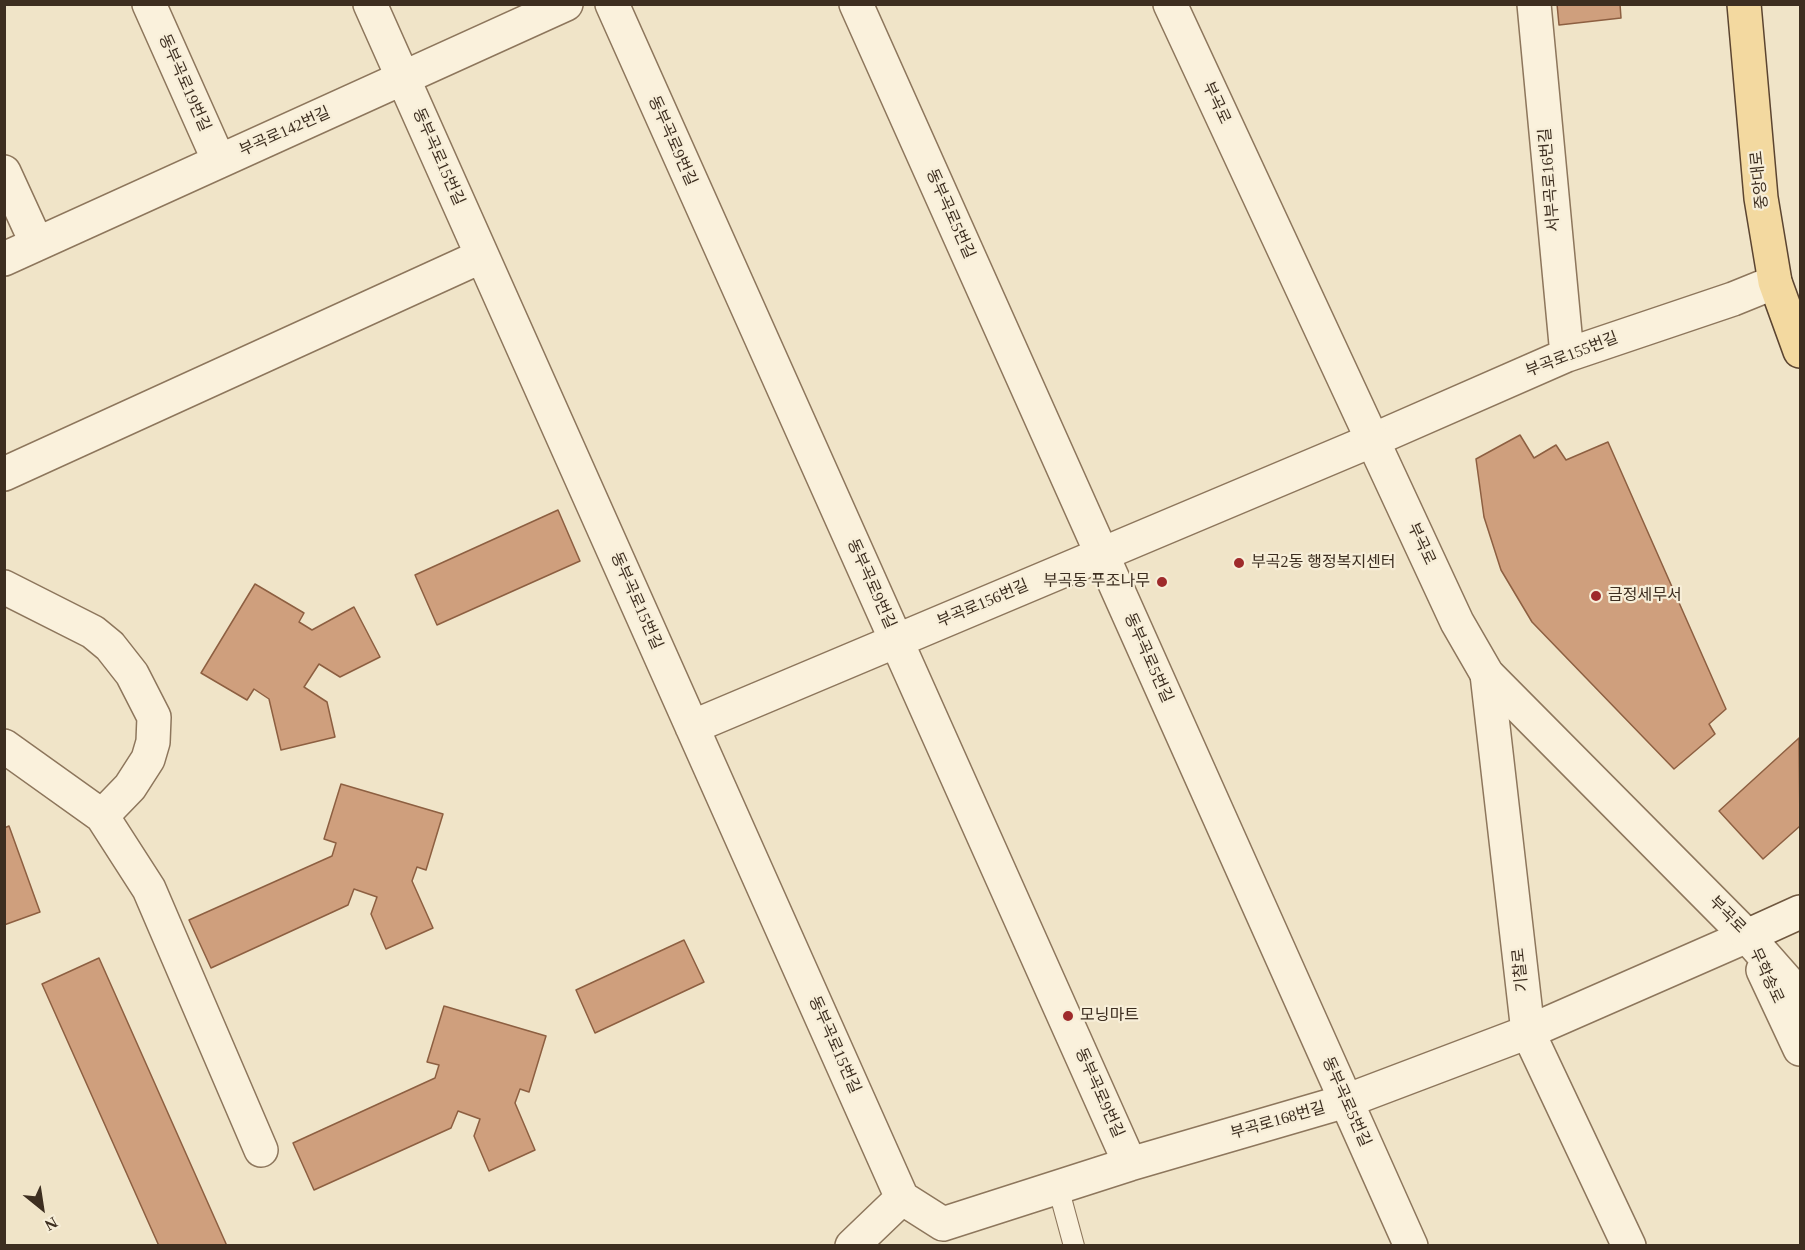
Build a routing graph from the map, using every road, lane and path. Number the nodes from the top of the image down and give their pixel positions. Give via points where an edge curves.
1 (149, 4) edge
2 (370, 4) edge
3 (566, 4) edge
4 (612, 4) edge
5 (856, 4) edge
6 (1170, 4) edge
7 (1534, 4) edge
8 (1744, 4) edge
9 (403, 78) junction
10 (219, 161) junction
11 (4, 172) edge
12 (37, 244) junction
13 (482, 256) junction
14 (4, 259) edge
15 (1775, 282) junction
16 (1800, 351) edge
17 (1567, 354) junction
18 (1373, 440) junction
19 (4, 474) edge
20 (1102, 554) junction
21 (4, 587) edge
22 (896, 641) junction
23 (1487, 674) junction
24 (692, 727) junction
25 (4, 746) edge
26 (102, 816) junction
27 (1800, 912) edge
28 (1747, 936) junction
29 (1800, 996) edge
30 (1528, 1032) junction
31 (1800, 1048) edge
32 (1346, 1101) junction
33 (261, 1150) dead end
34 (1130, 1164) junction
35 (1058, 1187) junction
36 (902, 1198) junction
37 (852, 1245) edge
38 (1074, 1245) edge
39 (1411, 1245) edge
40 (1629, 1245) edge

1 - 10 street, 동부곡로19번길
2 - 9 street, 동부곡로15번길
3 - 9 street, 부곡로142번길
4 - 22 street, 동부곡로9번길
5 - 20 street, 동부곡로5번길
6 - 18 street, 부곡로
7 - 17 street, 서부곡로16번길
8 - 15 main road, 중앙대로 via 1761,198
9 - 10 street, 부곡로142번길
9 - 13 street, 동부곡로15번길
10 - 12 street, 부곡로142번길
11 - 12 street
12 - 14 street, 부곡로142번길
13 - 19 street
13 - 24 street, 동부곡로15번길
15 - 16 main road, 중앙대로
15 - 17 street, 부곡로155번길
17 - 18 street, 부곡로155번길
18 - 20 street, 부곡로156번길
18 - 23 street, 부곡로 via 1457,622
20 - 22 street, 부곡로156번길
20 - 32 street, 동부곡로5번길
21 - 26 street via 93,632 110,646 132,674 154,717 148,759 130,787
22 - 24 street, 부곡로156번길
22 - 34 street, 동부곡로9번길
23 - 28 street, 부곡로
23 - 30 street, 기찰로
24 - 36 street, 동부곡로15번길
25 - 26 street
26 - 33 street via 149,889
27 - 28 street, 부곡로168번길
28 - 29 street, 부곡로
28 - 30 street, 부곡로168번길
28 - 31 street, 무학송로
30 - 32 street, 부곡로168번길
30 - 40 street, 기찰로
32 - 34 street, 부곡로168번길
32 - 39 street, 동부곡로5번길
34 - 35 street, 부곡로168번길
35 - 36 street, 부곡로168번길 via 944,1224
35 - 38 lane
36 - 37 street

